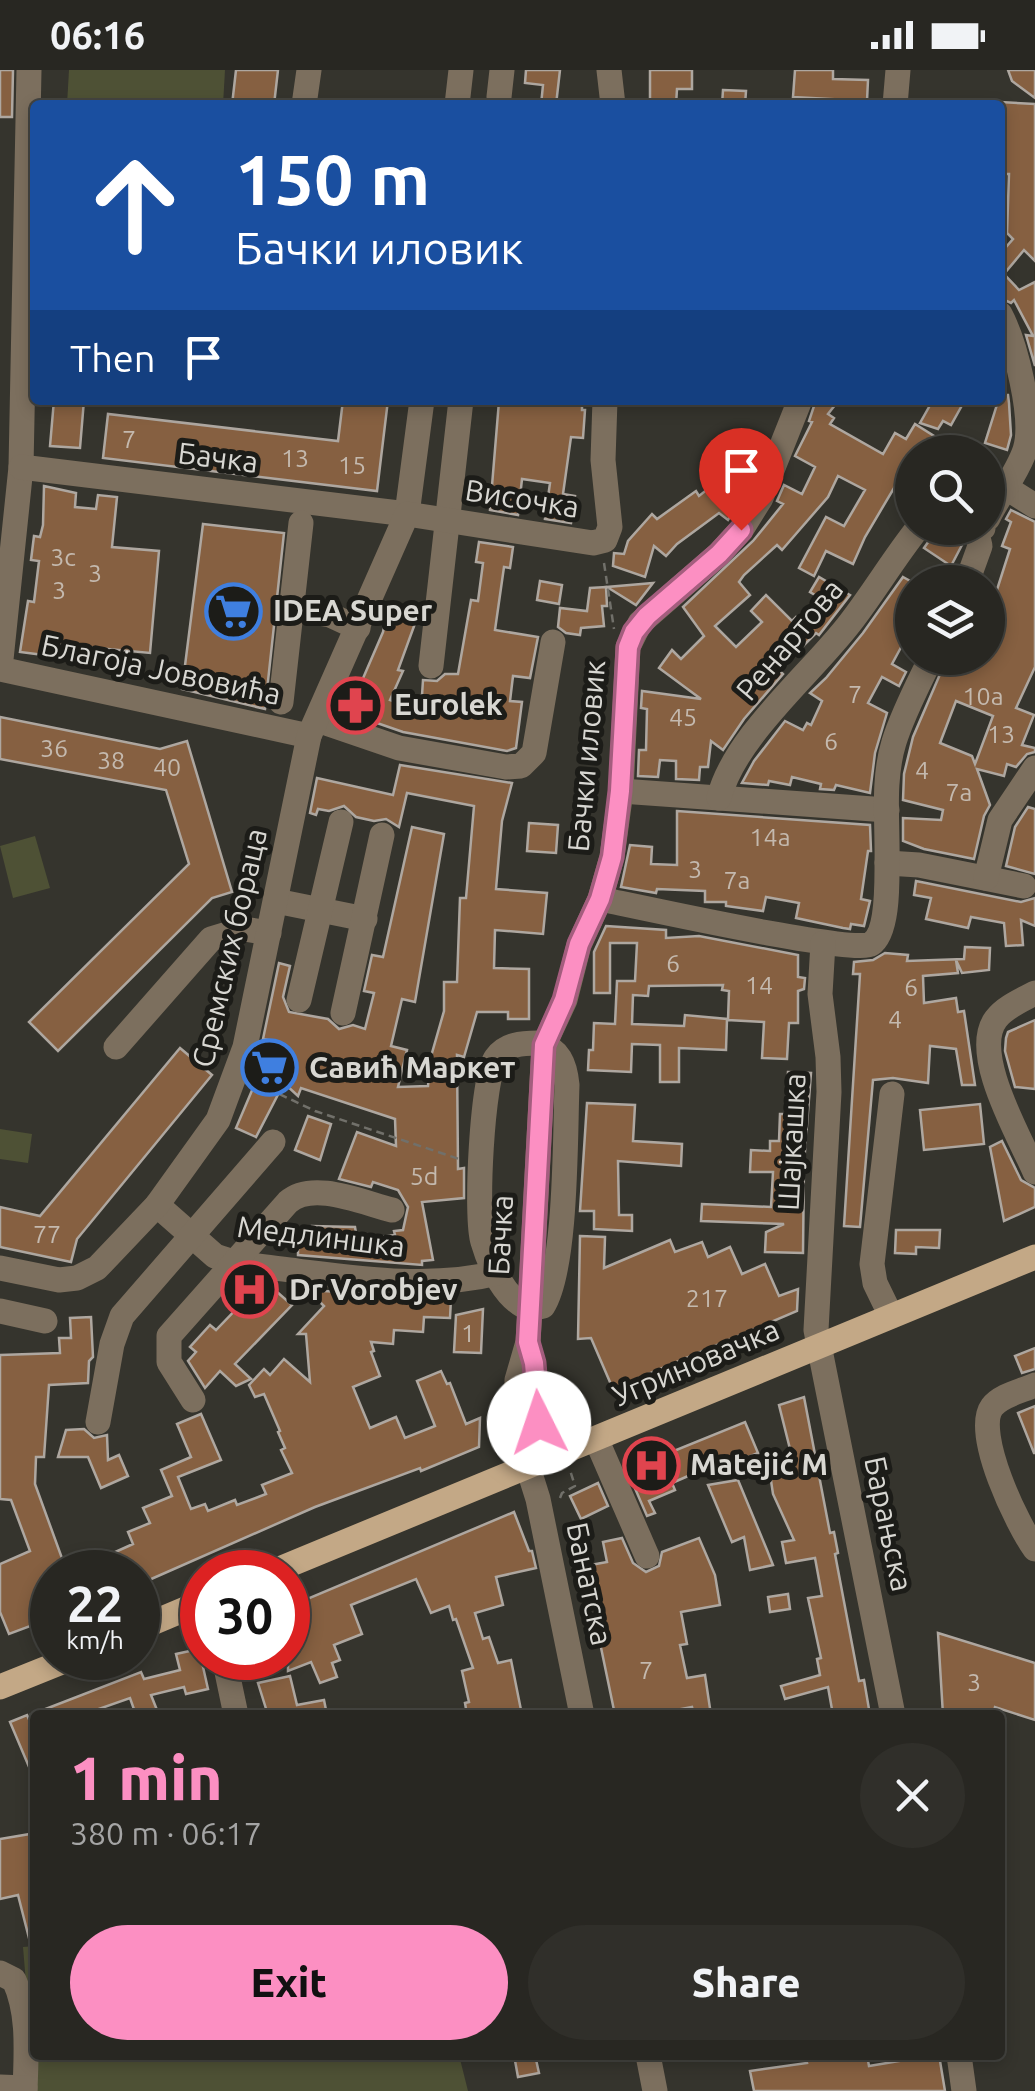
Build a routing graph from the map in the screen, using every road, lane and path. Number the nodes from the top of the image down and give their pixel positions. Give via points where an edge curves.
1 (30, 70) edge
2 (309, 70) edge
3 (461, 70) edge
4 (502, 70) edge
5 (609, 70) edge
6 (898, 70) edge
7 (499, 97) dead end
8 (305, 100) edge
9 (458, 100) edge
10 (612, 100) edge
11 (895, 100) edge
12 (1005, 328) edge
13 (421, 405) edge
14 (460, 405) edge
15 (606, 405) edge
16 (798, 405) edge
17 (21, 467) junction
18 (1005, 487) joint
19 (1035, 506) edge
20 (408, 514) junction
21 (449, 521) junction
22 (300, 524) dead end
23 (600, 542) junction
24 (906, 545) edge
25 (291, 608) junction
26 (3, 613) edge
27 (358, 628) junction
28 (553, 642) dead end
29 (628, 656) junction
30 (431, 666) dead end
31 (0, 668) edge
32 (924, 675) edge
33 (281, 702) dead end
34 (313, 728) junction
35 (1035, 768) edge
36 (620, 791) junction
37 (719, 798) junction
38 (887, 810) junction
39 (341, 822) dead end
40 (382, 835) dead end
41 (887, 863) junction
42 (986, 878) junction
43 (1024, 886) dead end
44 (600, 899) junction
45 (276, 901) junction
46 (320, 909) junction
47 (364, 919) junction
48 (269, 934) junction
49 (823, 942) junction
50 (1035, 993) edge
51 (298, 1000) dead end
52 (343, 1012) dead end
53 (544, 1045) junction
54 (116, 1047) dead end
55 (237, 1074) junction
56 (892, 1094) dead end
57 (273, 1142) dead end
58 (481, 1166) junction
59 (1035, 1172) edge
60 (158, 1204) junction
61 (392, 1210) dead end
62 (190, 1236) junction
63 (1035, 1258) edge
64 (236, 1262) junction
65 (0, 1268) edge
66 (497, 1273) junction
67 (530, 1309) junction
68 (0, 1311) edge
69 (891, 1316) junction
70 (45, 1321) dead end
71 (818, 1346) junction
72 (1035, 1385) edge
73 (193, 1400) dead end
74 (98, 1422) dead end
75 (597, 1441) junction
76 (530, 1467) junction
77 (1035, 1549) edge
78 (647, 1556) dead end
79 (310, 1557) edge
80 (30, 1675) edge
81 (229, 1680) edge
82 (0, 1687) edge
83 (235, 1710) edge
84 (581, 1710) edge
85 (892, 1710) edge
86 (0, 1973) edge
87 (649, 2060) edge
88 (961, 2060) edge
89 (17, 2089) edge
90 (655, 2091) edge
91 (964, 2091) edge

1 - 17 street
2 - 8 street
3 - 9 street
4 - 7 street
5 - 10 street
6 - 11 street
12 - 18 street via 1028,430
13 - 20 street
14 - 21 street
15 - 23 street, Височка via 602,460 610,527
16 - 29 street, Бачки иловик via 752,514 719,554 640,623
17 - 20 street, Бачка
17 - 26 street
18 - 19 street
20 - 21 street, Височка
20 - 27 street
21 - 23 street, Височка
21 - 30 street
22 - 25 street
23 - 29 path via 613,626
24 - 37 street, Ренартова via 849,624 753,735
25 - 27 street
25 - 33 street
26 - 31 street
27 - 34 street
28 - 34 street via 534,754 521,766
29 - 36 street, Бачки иловик
31 - 34 street, Благоја Јововића
32 - 38 street via 894,743
34 - 45 street, Сремских бораца
35 - 42 street via 1000,820
36 - 37 street
36 - 44 street, Бачки иловик
37 - 38 street
38 - 41 street
39 - 46 street
40 - 47 street
41 - 42 street
41 - 49 street via 875,941 861,948
42 - 43 street
44 - 49 street
44 - 53 street, Бачки иловик
45 - 46 street
45 - 48 street, Сремских бораца
46 - 47 street
46 - 51 street
47 - 52 street
48 - 54 street via 244,929 211,940
48 - 55 street, Сремских бораца
49 - 71 street, Шајкашка via 820,994 829,1092
50 - 59 street via 1005,1010 988,1037 993,1074
53 - 58 street, Бачка via 509,1046 492,1064
53 - 67 street, Бачка
55 - 58 path via 330,1116
55 - 60 street, Сремских бораца via 218,1120
56 - 69 street via 872,1264
57 - 62 street
58 - 66 street, Бачка via 480,1230
60 - 62 street, Медлиншка
60 - 65 street, Сремских бораца via 88,1274 49,1279
61 - 64 street via 302,1193
62 - 64 street, Медлиншка via 215,1256
62 - 74 street via 118,1324
63 - 69 main road, Угриновачка
64 - 66 street, Медлиншка via 429,1282
64 - 73 street via 168,1341 169,1362
66 - 67 street, Бачка via 514,1301
67 - 76 street, Бачка via 539,1423
68 - 70 street
69 - 71 main road, Угриновачка
71 - 75 main road, Угриновачка
71 - 85 street, Барањска
72 - 77 street via 992,1407 986,1431
75 - 76 main road, Угриновачка
75 - 78 street
76 - 79 main road, Угриновачка
76 - 84 street, Банатска
80 - 82 main road
81 - 83 street
86 - 89 street via 21,1994 26,2042
87 - 90 street
88 - 91 street

